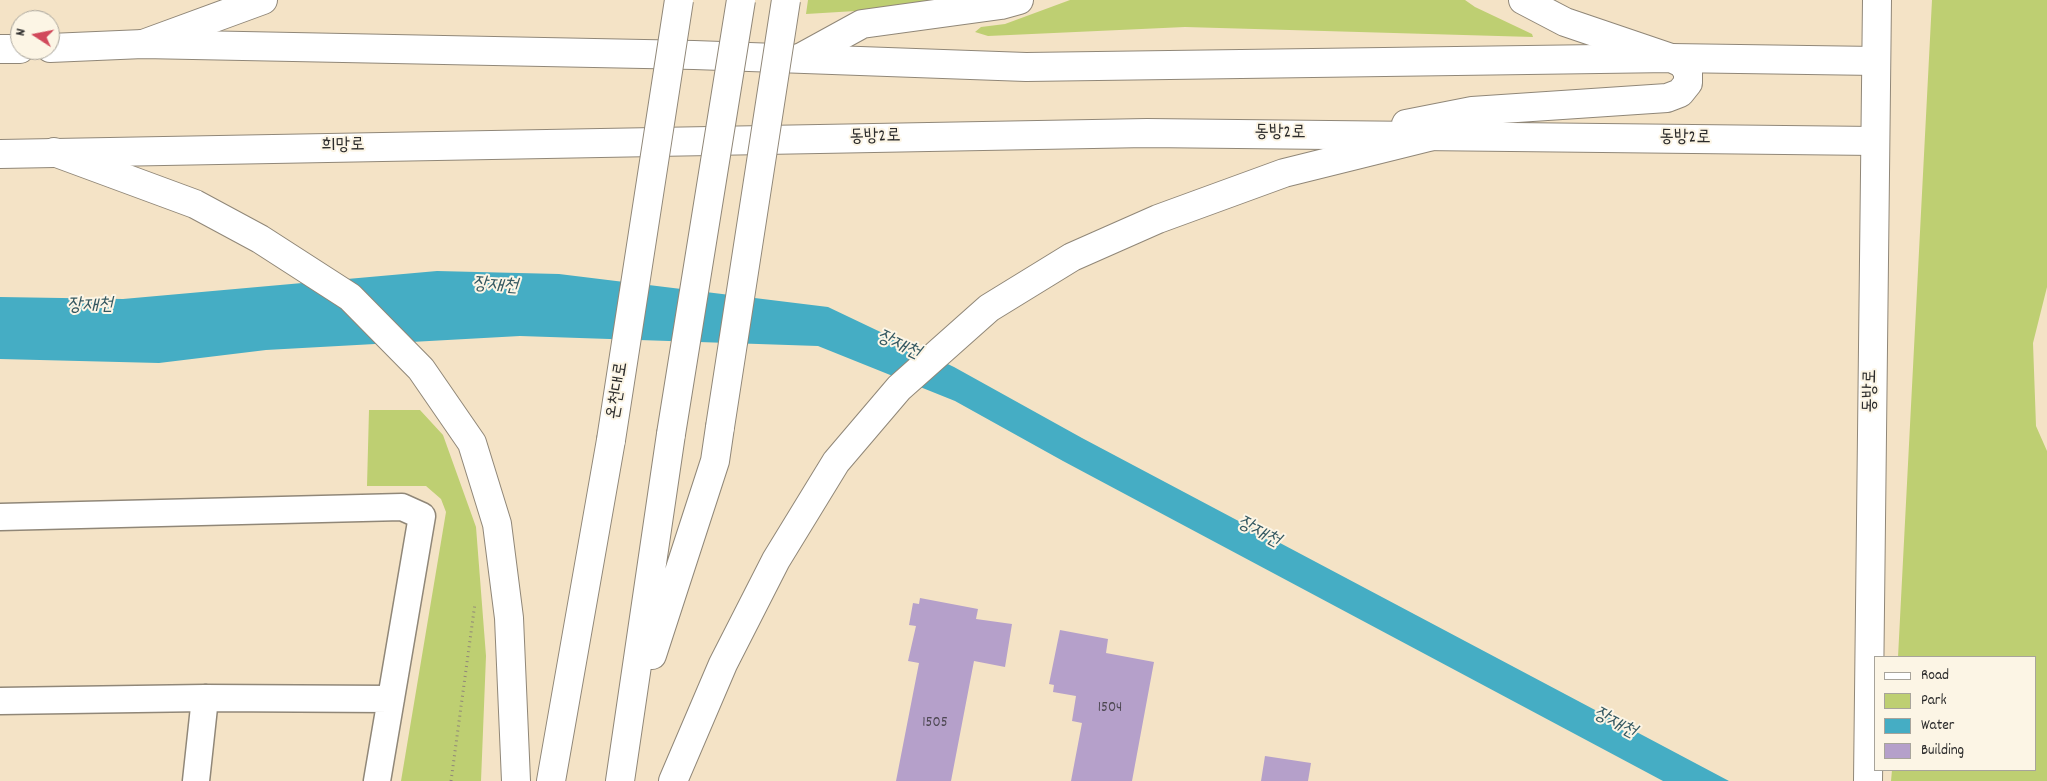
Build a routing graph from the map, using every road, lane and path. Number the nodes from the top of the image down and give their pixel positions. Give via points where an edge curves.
1 (263, 0) edge
2 (679, 0) edge
3 (741, 0) edge
4 (786, 0) edge
5 (1019, 0) edge
6 (1522, 0) edge
7 (1877, 0) edge
8 (143, 44) junction
9 (60, 48) edge
10 (800, 58) junction
11 (1671, 58) junction
12 (1876, 61) junction
13 (1353, 135) junction
14 (1433, 136) junction
15 (685, 141) joint
16 (1875, 141) junction
17 (54, 152) junction
18 (0, 154) edge
19 (0, 517) edge
20 (475, 595) dead end
21 (206, 698) junction
22 (391, 700) junction
23 (0, 701) edge
24 (628, 730) junction
25 (1868, 778) edge
26 (196, 781) edge
27 (377, 781) edge
28 (451, 781) edge
29 (516, 781) edge
30 (551, 781) edge
31 (620, 781) edge
32 (673, 781) edge

1 - 8 main road
2 - 30 main road, 온천대로, bridge via 611,440
3 - 24 main road, bridge
4 - 24 main road, bridge via 715,461
5 - 10 main road via 862,24
6 - 11 main road via 1565,22
7 - 12 main road, 동방로
8 - 9 main road
8 - 10 main road
10 - 11 main road via 1026,68
11 - 12 main road
11 - 13 main road via 1682,63 1688,72 1688,83 1680,93 1667,98 1472,111
12 - 16 main road, 동방로
13 - 14 main road, 동방2로
13 - 15 main road, 동방2로 via 1147,133
14 - 16 main road, 동방2로
14 - 32 main road via 1284,173 1158,219 1072,257 989,308 899,388 836,462 776,560 723,664
15 - 17 main road, 희망로
16 - 25 main road, 동방로
17 - 18 main road, 희망로
17 - 29 main road via 195,204 260,239 350,297 421,369 472,443 497,524 509,618
19 - 22 street via 402,507 422,516
20 - 28 path
21 - 22 street
21 - 23 street
21 - 26 street
22 - 27 street
24 - 31 main road

